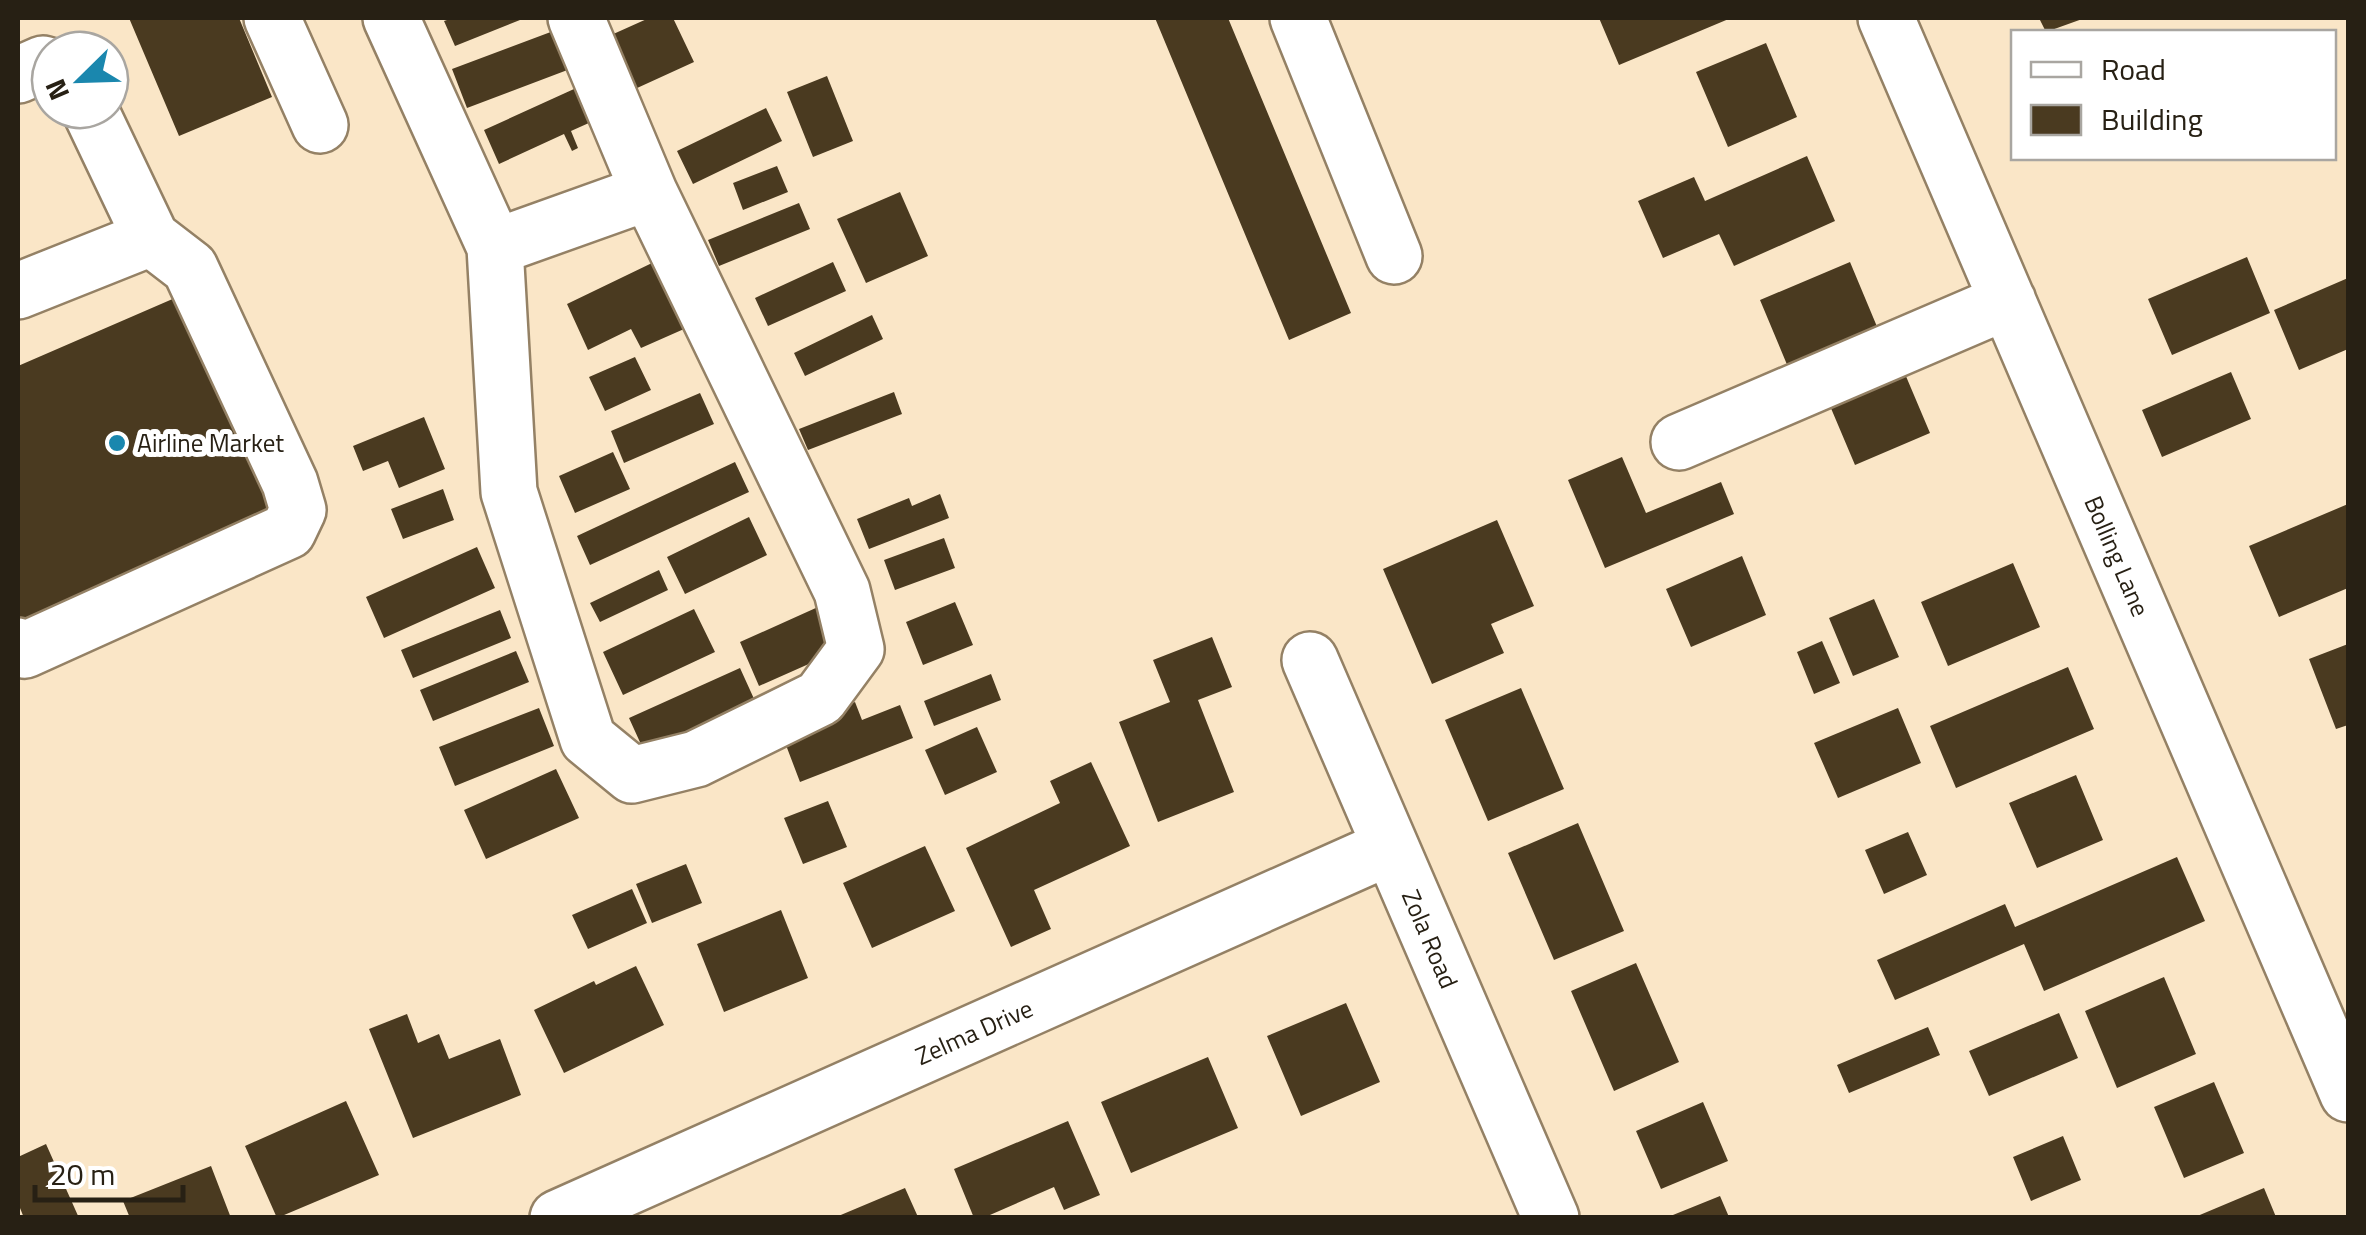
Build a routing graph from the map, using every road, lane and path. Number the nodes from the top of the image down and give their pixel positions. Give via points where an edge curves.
1 (272, 18) edge
2 (391, 18) edge
3 (576, 18) edge
4 (1298, 18) edge
5 (1886, 18) edge
6 (320, 125) dead end
7 (99, 130) edge
8 (649, 192) junction
9 (150, 238) junction
10 (495, 247) junction
11 (1394, 256) dead end
12 (24, 272) edge
13 (2008, 301) junction
14 (1679, 442) dead end
15 (18, 646) edge
16 (1310, 660) dead end
17 (1390, 847) junction
18 (2348, 1094) edge
19 (558, 1218) edge
20 (1551, 1218) edge

1 - 6 street
2 - 10 street
3 - 8 street
4 - 11 street
5 - 13 street, Bolling Lane
7 - 9 street
8 - 10 street
8 - 10 street via 842,592 856,649 820,698 696,760 632,774 588,739 509,492
9 - 12 street
9 - 15 street via 190,268 298,510 288,531 25,650
13 - 14 street
13 - 18 street, Bolling Lane
16 - 17 street, Zola Road
17 - 19 street, Zelma Drive
17 - 20 street, Zola Road

